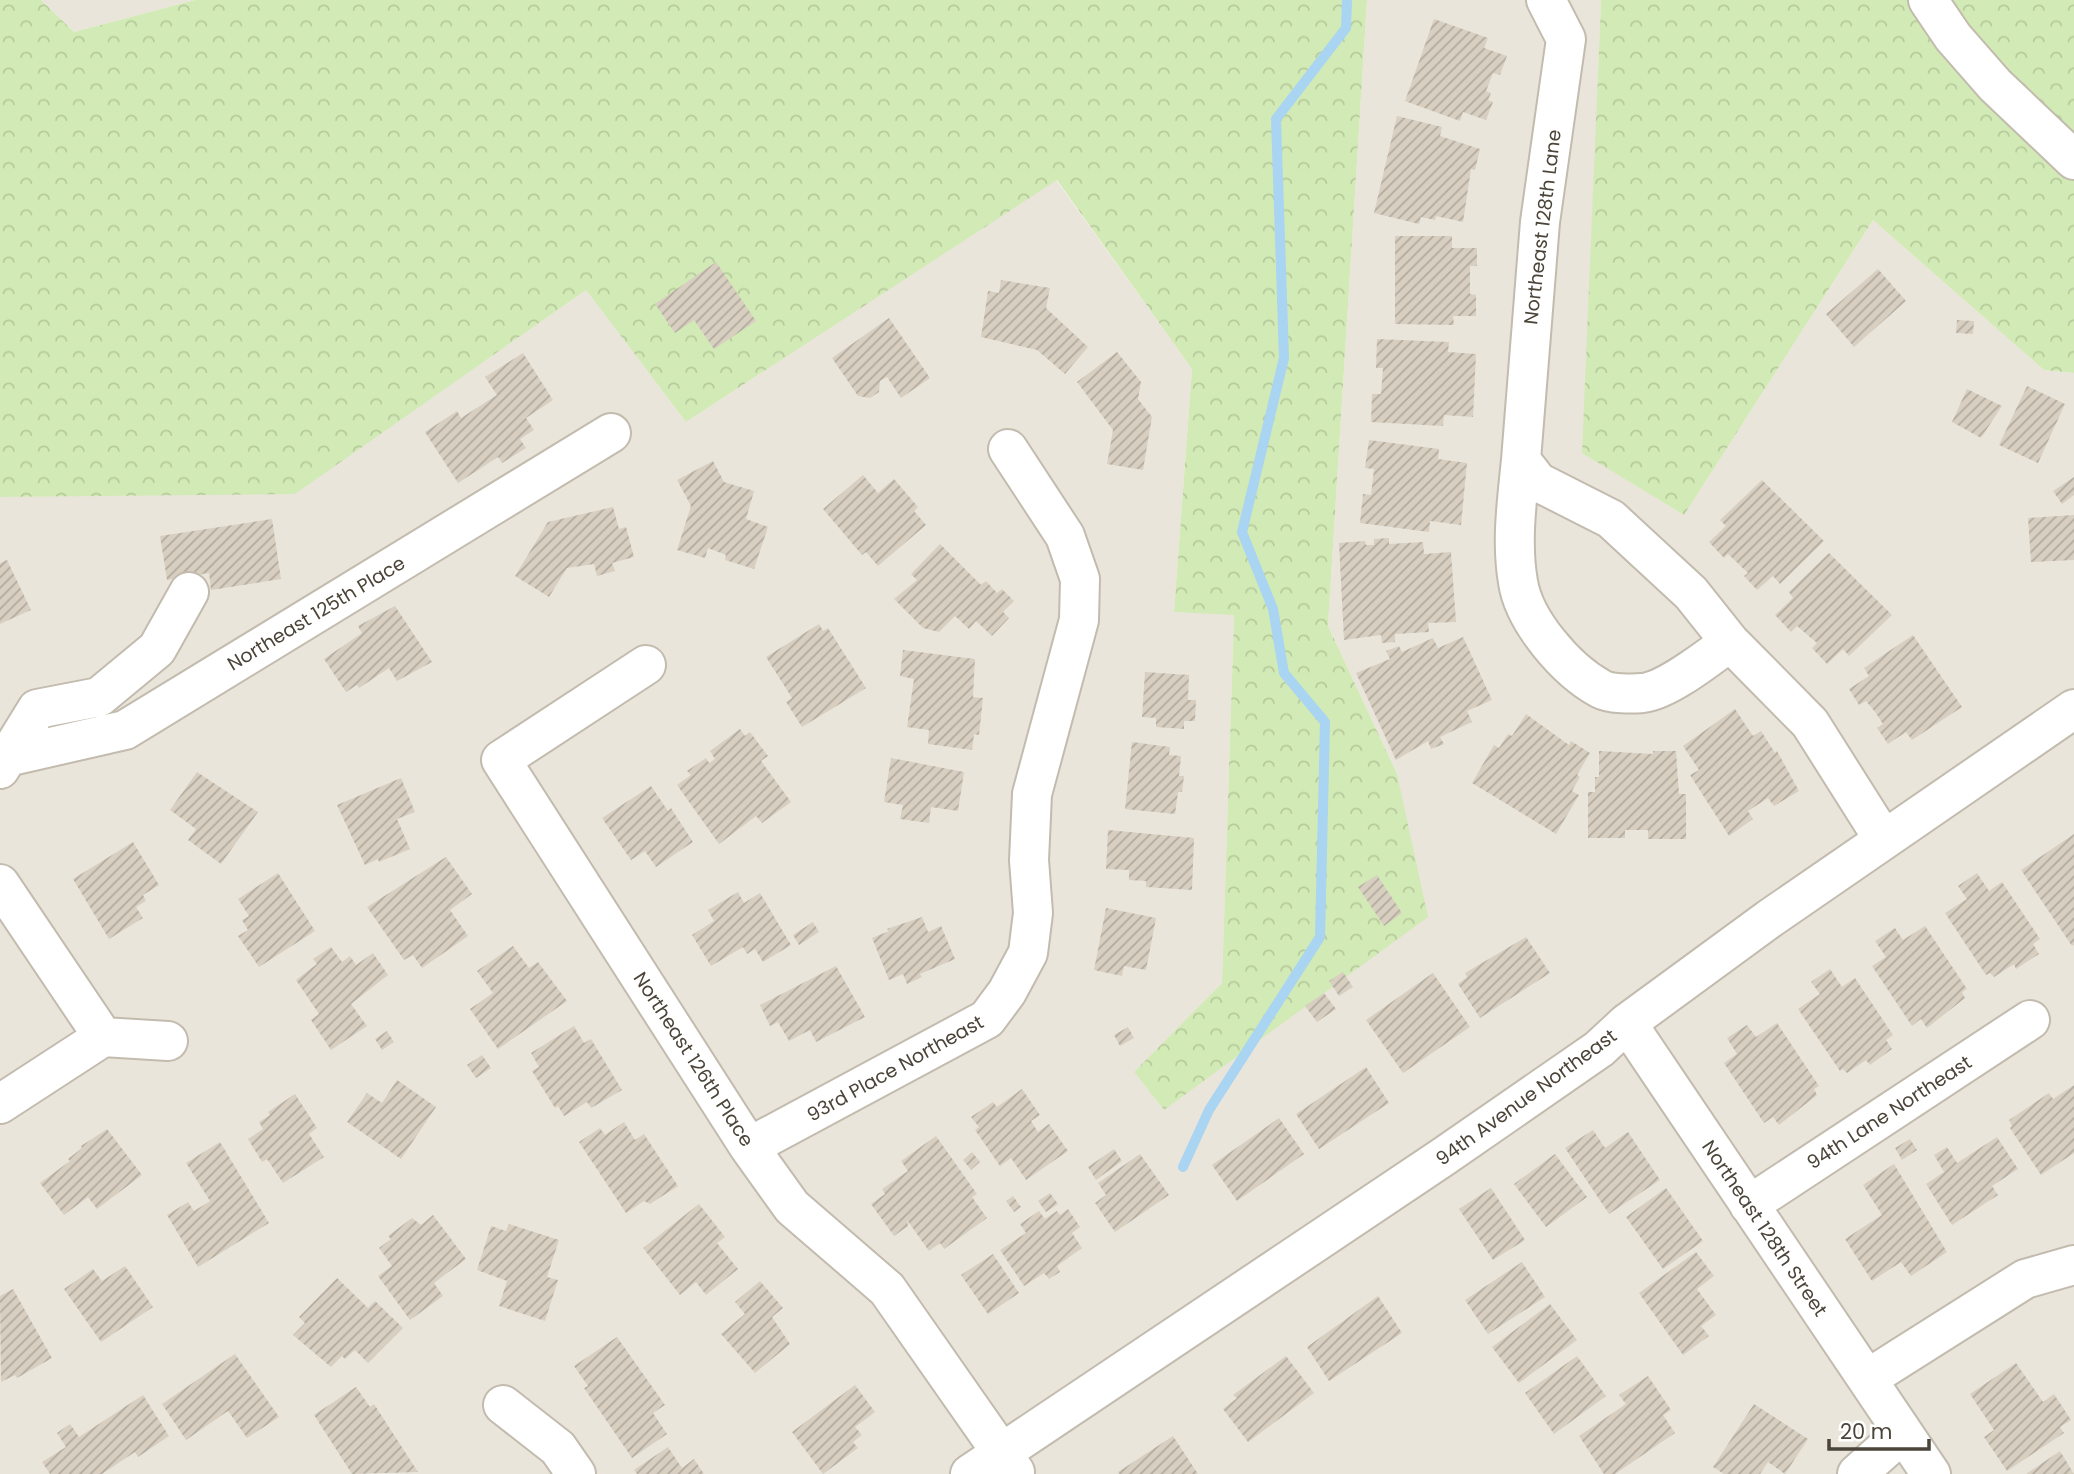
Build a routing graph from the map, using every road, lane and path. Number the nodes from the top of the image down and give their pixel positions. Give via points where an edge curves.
1 (1546, 0) edge
2 (1928, 0) edge
3 (2074, 160) edge
4 (611, 433) dead end
5 (1008, 449) dead end
6 (1521, 460) junction
7 (189, 592) dead end
8 (1730, 642) junction
9 (646, 665) dead end
10 (2074, 709) edge
11 (4, 763) edge
12 (1884, 840) junction
13 (0, 884) edge
14 (2030, 1020) dead end
15 (1627, 1023) junction
16 (103, 1037) junction
17 (168, 1041) dead end
18 (0, 1104) edge
19 (749, 1147) junction
20 (1749, 1205) junction
21 (2074, 1265) edge
22 (1867, 1379) junction
23 (503, 1405) dead end
24 (1903, 1433) junction
25 (1009, 1463) edge
26 (576, 1474) edge
27 (970, 1474) edge
28 (1857, 1474) edge
29 (1931, 1474) edge

1 - 6 street, Northeast 128th Lane via 1566,39 1540,222
2 - 3 street via 1995,85
4 - 11 street, Northeast 125th Place via 125,730
5 - 19 street, 93rd Place Northeast via 1065,536 1080,579 1079,620 1032,794 1029,860 1033,913 1028,953 987,1019
6 - 8 street via 1538,482 1611,519 1649,551 1692,593
6 - 8 street, Northeast 128th Lane via 1515,544 1518,584 1533,620 1561,659 1603,690 1645,693 1688,673
7 - 11 street, Northeast 125th Place via 157,649 99,697 37,709
8 - 12 street via 1810,723
9 - 19 street, Northeast 126th Place via 501,760
10 - 12 street, 94th Avenue Northeast
12 - 15 street, 94th Avenue Northeast
13 - 16 street
14 - 20 street, 94th Lane Northeast
15 - 20 street, Northeast 128th Street
15 - 25 street, 94th Avenue Northeast via 1599,1049
16 - 17 street
16 - 18 street
19 - 25 street, Northeast 126th Place via 792,1207 887,1289
20 - 22 street, Northeast 128th Street
21 - 22 street via 2025,1279
22 - 24 street, Northeast 128th Street
23 - 26 street via 558,1448
24 - 28 street
24 - 29 street, Northeast 128th Street
25 - 27 street, 94th Avenue Northeast

